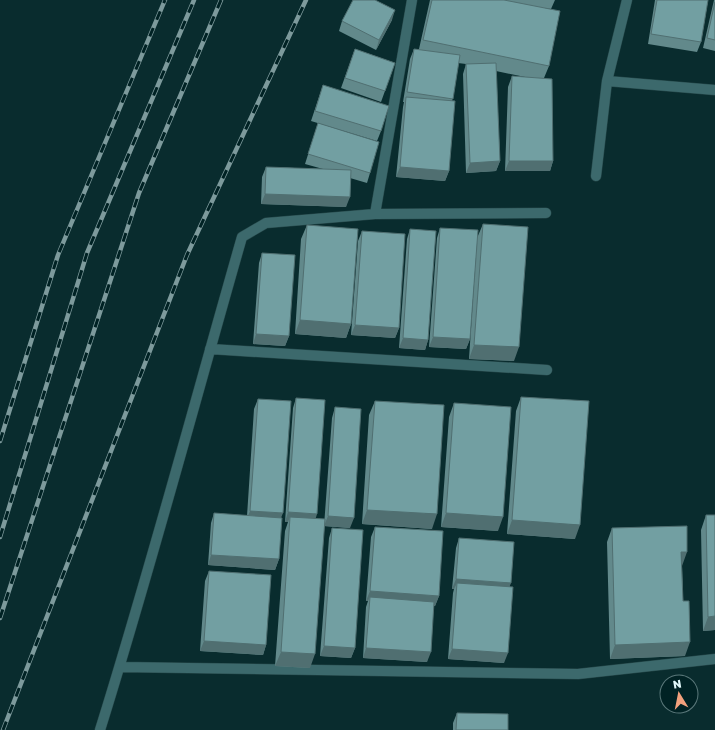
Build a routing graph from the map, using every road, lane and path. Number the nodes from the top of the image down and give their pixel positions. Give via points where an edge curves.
1 (412, 0) edge
2 (627, 0) edge
3 (607, 81) junction
4 (715, 90) edge
5 (596, 176) dead end
6 (546, 213) dead end
7 (375, 214) junction
8 (210, 349) junction
9 (546, 370) dead end
10 (715, 659) edge
11 (120, 667) junction
12 (100, 730) edge

1 - 7 street
2 - 3 street
3 - 4 street
3 - 5 street
6 - 7 street
7 - 8 street via 266,223 242,237
8 - 9 street
8 - 11 street
10 - 11 street via 578,674
11 - 12 street

